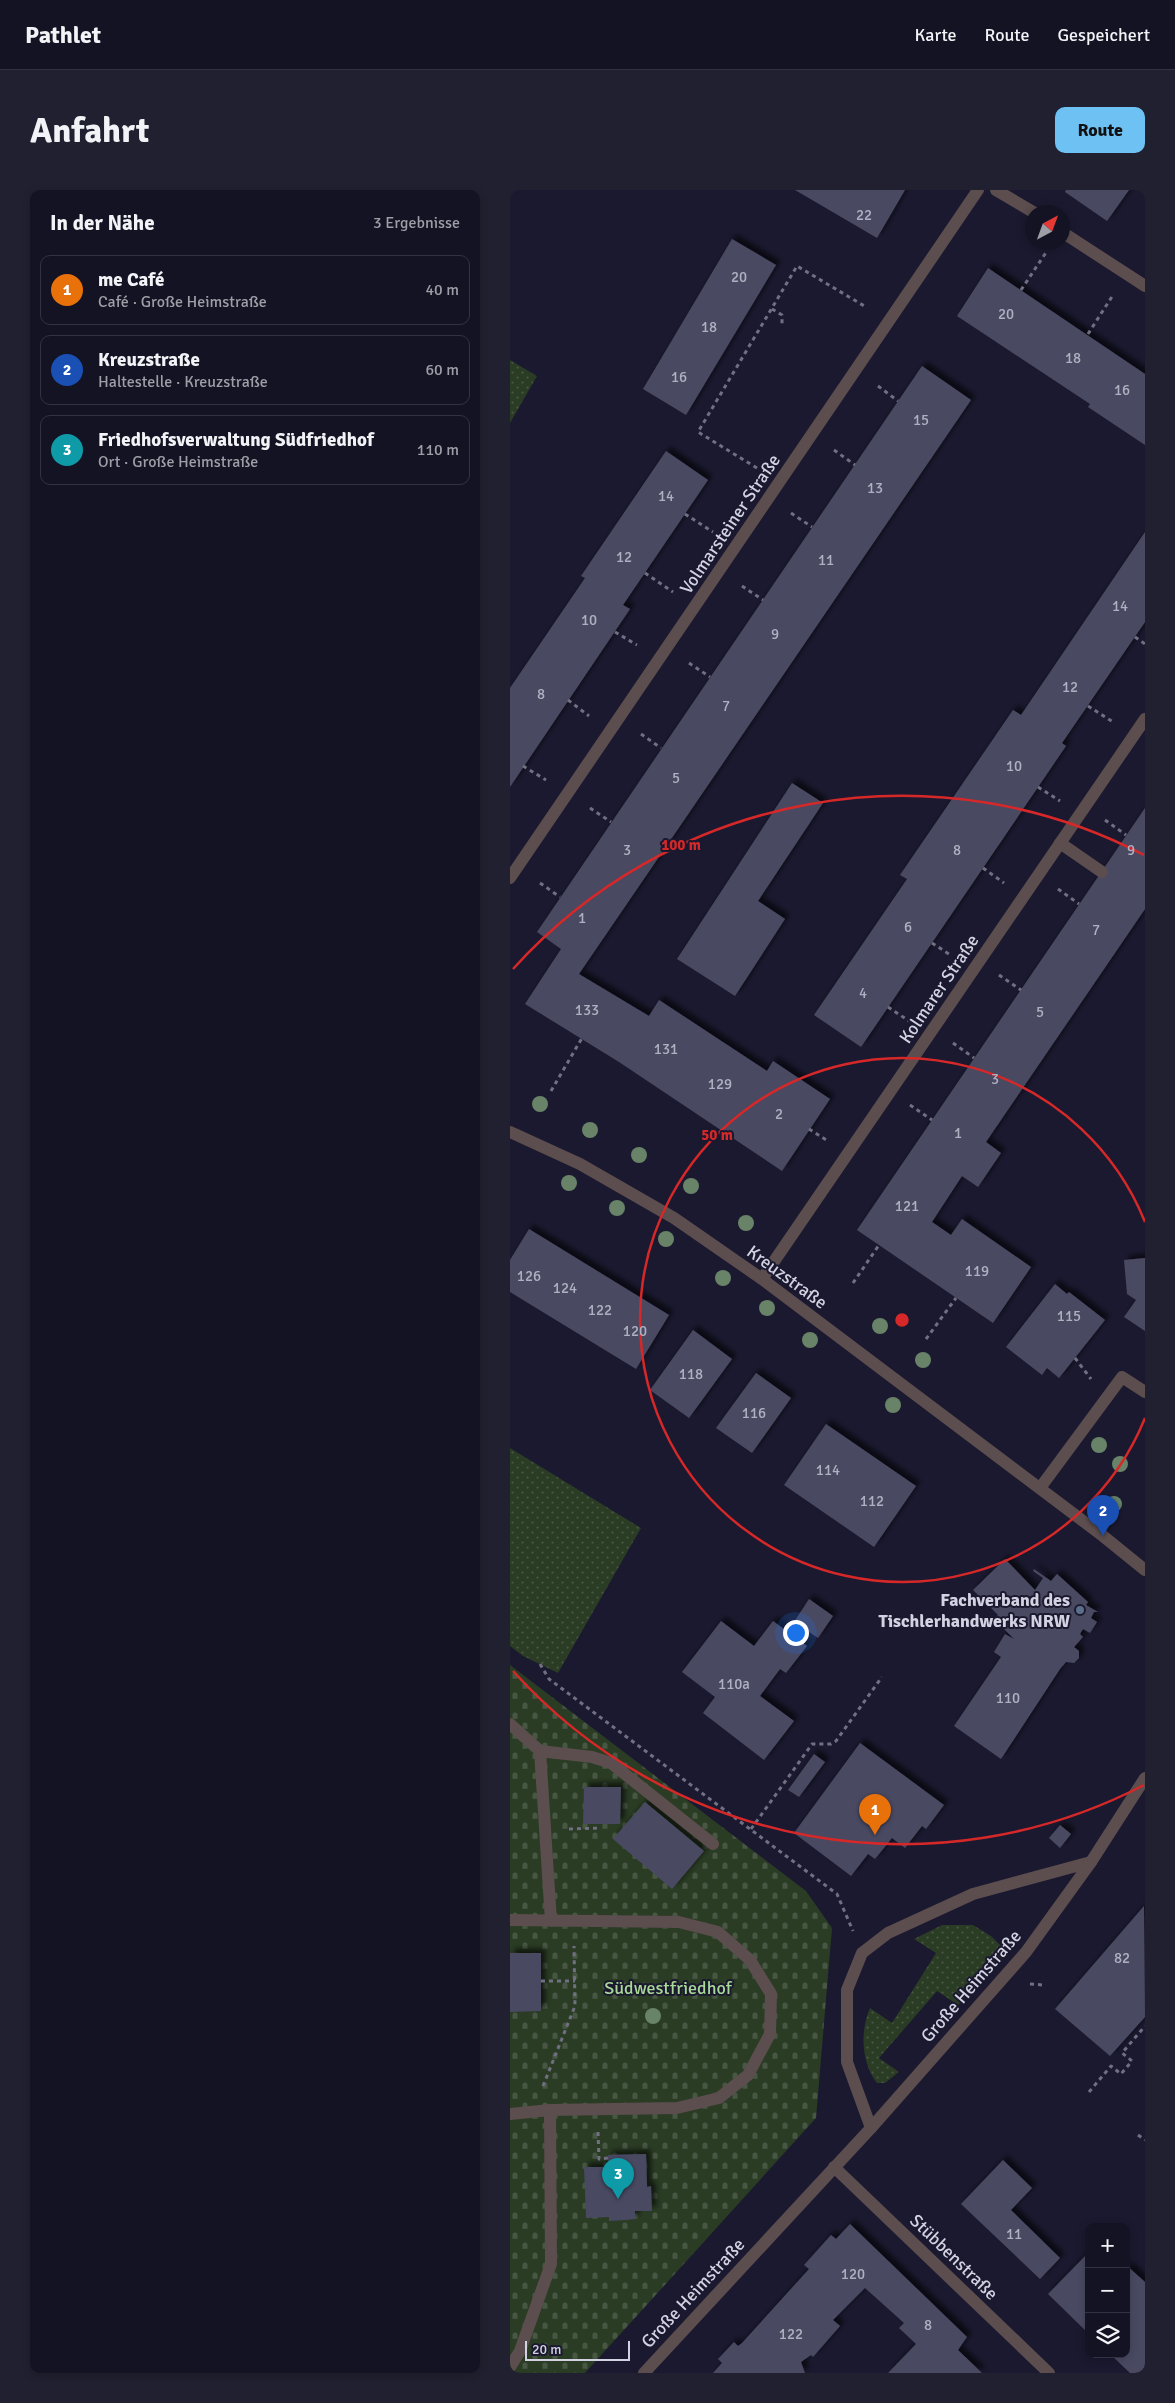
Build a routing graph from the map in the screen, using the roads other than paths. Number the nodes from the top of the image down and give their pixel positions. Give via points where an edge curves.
1 (978, 190) edge
2 (996, 190) edge
3 (1025, 207) edge
4 (1070, 237) edge
5 (1145, 286) edge
6 (1145, 718) edge
7 (1060, 843) junction
8 (1102, 872) dead end
9 (510, 878) edge
10 (510, 1132) edge
11 (762, 1279) junction
12 (1145, 1392) edge
13 (1040, 1488) junction
14 (1145, 1570) edge
15 (510, 1724) edge
16 (540, 1751) junction
17 (1145, 1778) edge
18 (713, 1844) dead end
19 (1091, 1862) junction
20 (510, 1920) edge
21 (551, 1921) junction
22 (550, 2110) junction
23 (510, 2114) edge
24 (871, 2128) junction
25 (834, 2167) junction
26 (510, 2367) edge
27 (644, 2373) edge
28 (1050, 2373) edge

1 - 9 street, Volmarsteiner Straße
2 - 3 street
4 - 5 street
6 - 7 street, Kolmarer Straße
7 - 8 street
7 - 11 street, Kolmarer Straße
10 - 11 street, Kreuzstraße via 580,1164 666,1213
11 - 13 street, Kreuzstraße
12 - 13 street via 1122,1377
13 - 14 street, Kreuzstraße
15 - 16 street
16 - 18 street via 592,1757 611,1763
16 - 21 street
17 - 19 street, Große Heimstraße
19 - 24 street, Große Heimstraße via 1026,1952
19 - 24 street via 973,1894 888,1933 862,1953 847,1990 847,2062
20 - 21 street
21 - 22 street via 679,1922 718,1932 750,1960 771,1994 770,2034 748,2075 719,2098 677,2108
22 - 23 street
22 - 26 street via 551,2264 520,2351
24 - 25 street, Große Heimstraße
25 - 27 street, Große Heimstraße
25 - 28 street, Stübbenstraße

